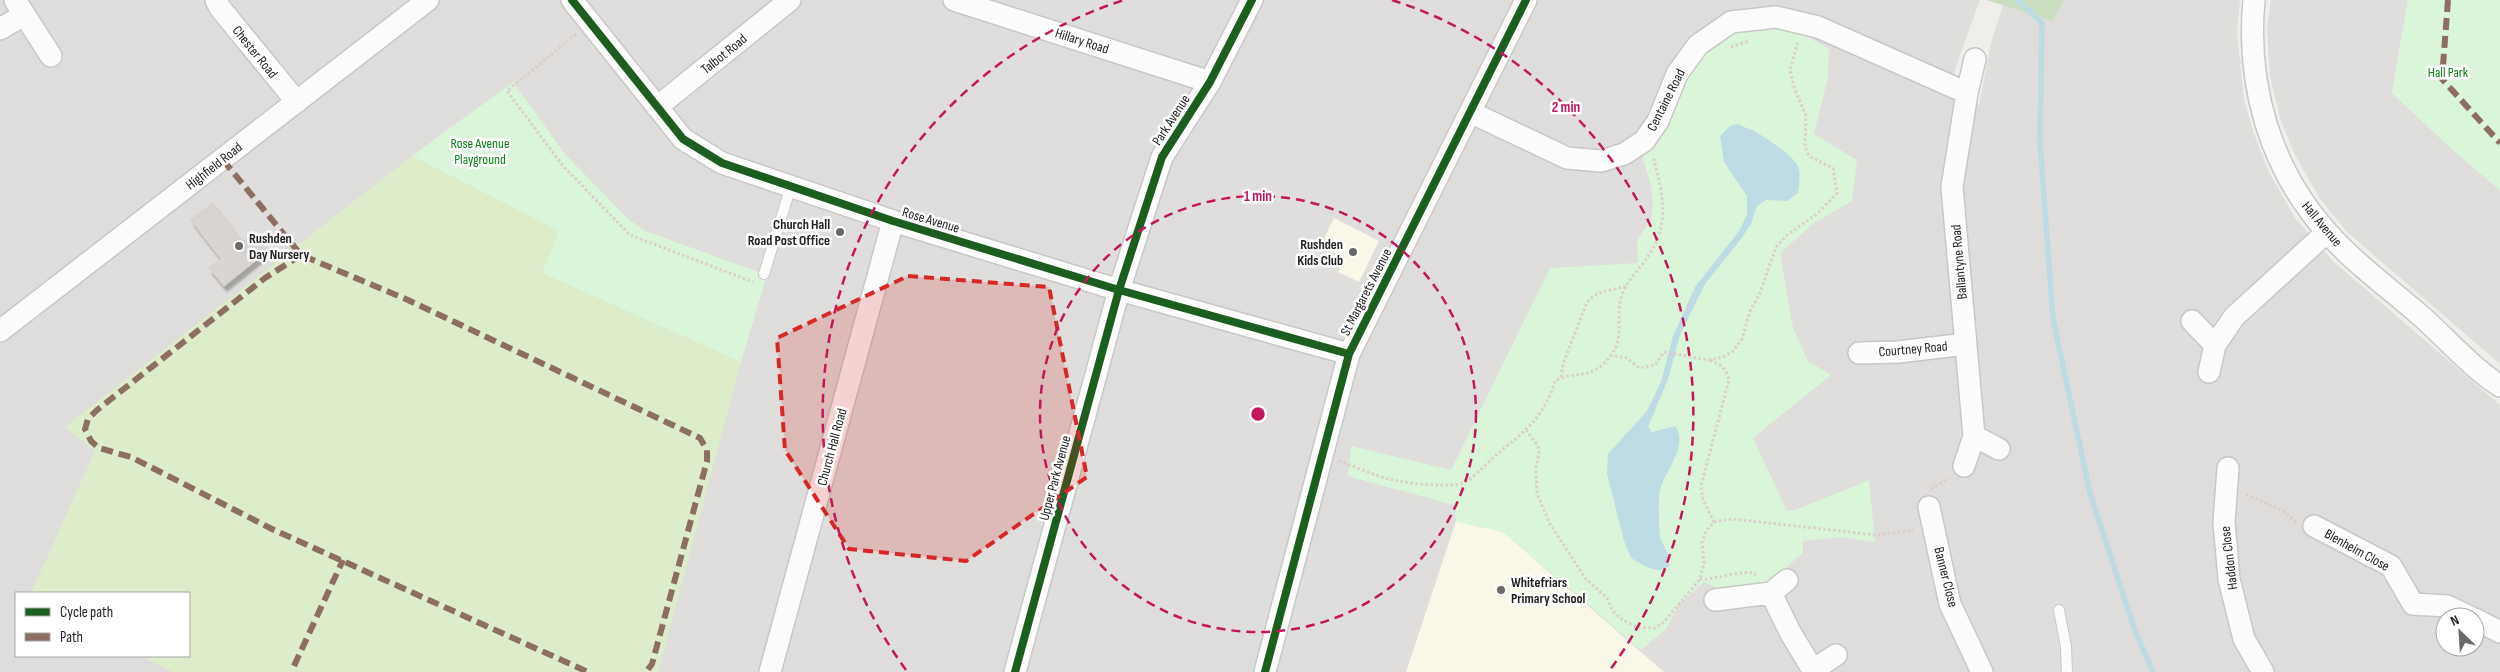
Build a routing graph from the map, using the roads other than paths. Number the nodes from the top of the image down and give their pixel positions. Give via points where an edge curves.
1 (216, 0) edge
2 (428, 0) edge
3 (572, 0) edge
4 (790, 0) edge
5 (954, 0) edge
6 (1252, 0) edge
7 (1526, 0) edge
8 (2254, 0) edge
9 (19, 7) edge
10 (0, 29) edge
11 (51, 56) dead end
12 (1975, 59) dead end
13 (1210, 82) junction
14 (1967, 93) junction
15 (297, 102) junction
16 (657, 107) junction
17 (1470, 112) junction
18 (792, 186) junction
19 (893, 221) junction
20 (2327, 232) junction
21 (764, 274) road end
22 (1119, 290) junction
23 (2192, 321) dead end
24 (0, 331) edge
25 (1966, 344) junction
26 (2215, 345) junction
27 (1859, 353) dead end
28 (1349, 354) junction
29 (2210, 372) dead end
30 (2500, 386) edge
31 (1974, 436) junction
32 (1999, 449) dead end
33 (1964, 466) road end
34 (2227, 477) road end
35 (1931, 517) road end
36 (2314, 526) road end
37 (1714, 600) dead end
38 (2449, 607) edge
39 (2059, 610) dead end
40 (2485, 625) edge
41 (2500, 632) edge
42 (1836, 655) dead end
43 (1813, 671) edge
44 (770, 672) edge
45 (1015, 672) edge
46 (1265, 672) edge
47 (1982, 672) edge
48 (2066, 672) edge
49 (2263, 672) edge

1 - 15 street, Chester Road
2 - 15 street, Highfield Road
3 - 16 street, Rose Avenue
4 - 16 street, Talbot Road
5 - 13 street, Hillary Road
6 - 13 street, Park Avenue
7 - 17 street, St Margarets Avenue
8 - 20 street, Hall Avenue via 2253,68 2269,134 2299,196
9 - 10 street
9 - 11 street
12 - 14 street, Ballantyne Road
13 - 22 street, Park Avenue via 1162,157
14 - 17 street, Centaine Road via 1818,27 1776,17 1731,22 1698,44 1677,74 1658,121 1644,141 1624,154 1601,161 1567,158
14 - 25 street, Ballantyne Road via 1952,187
15 - 24 street, Highfield Road
16 - 18 street, Rose Avenue via 683,139 722,163
17 - 28 street, St Margarets Avenue
18 - 19 street, Rose Avenue
18 - 21 lane
19 - 22 street, Rose Avenue
19 - 44 street, Church Hall Road
20 - 26 street via 2234,318
20 - 30 street, Hall Avenue via 2351,257
22 - 28 street, Rose Avenue
22 - 45 street, Upper Park Avenue
23 - 26 street
25 - 27 street, Courtney Road
25 - 31 street, Ballantyne Road
26 - 29 street
28 - 46 street, St Margarets Avenue
31 - 32 street
31 - 33 street, Ballantyne Road
34 - 49 street, Haddon Close via 2224,522 2229,579 2244,639
35 - 47 street, Banner Close via 1950,604
36 - 38 street, Blenheim Close via 2391,566 2413,604
37 - 43 street via 1779,586 1790,632
39 - 48 lane via 2066,647
40 - 41 street
42 - 43 street

